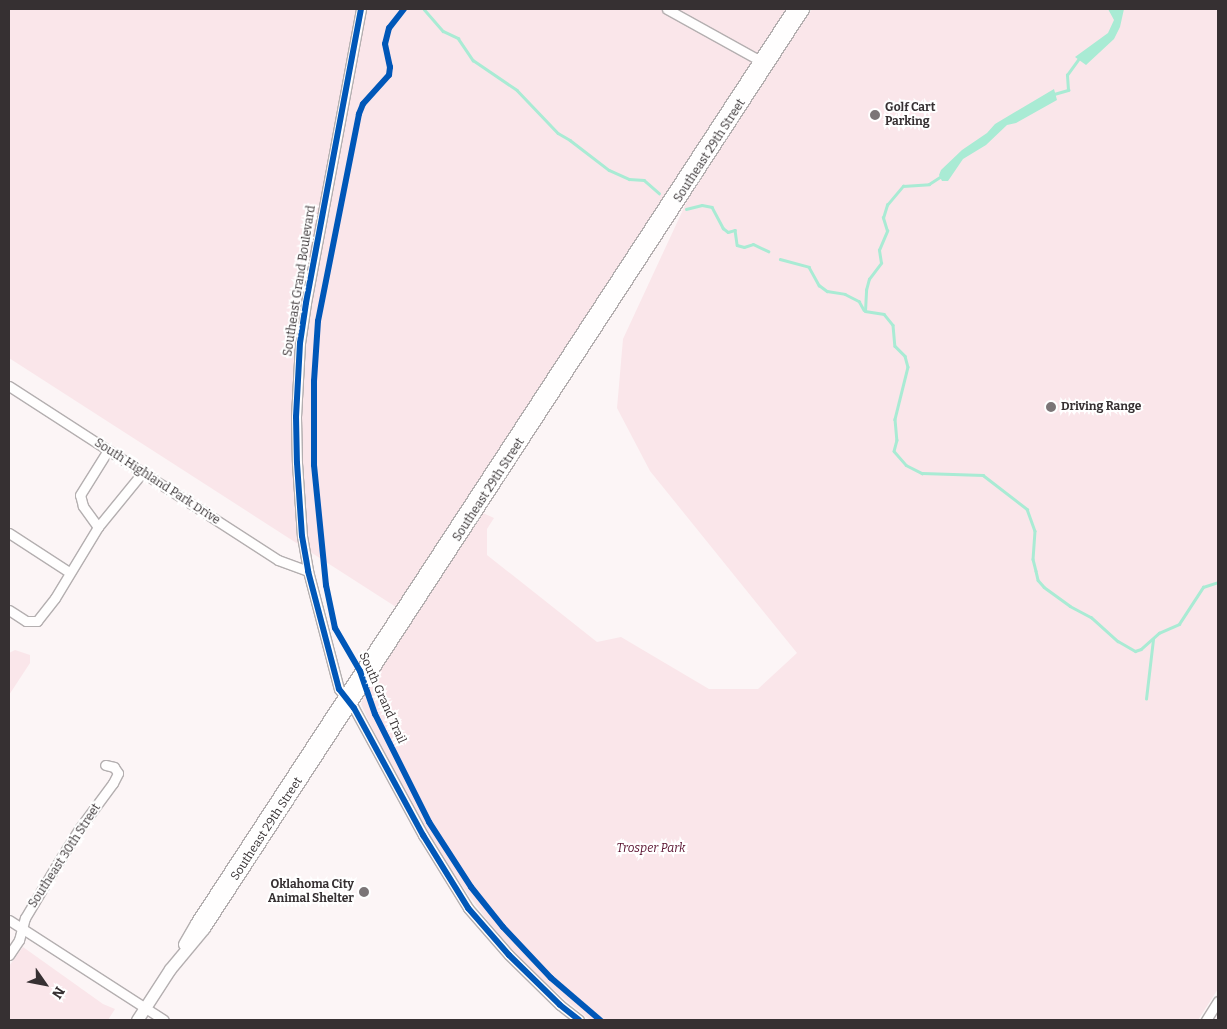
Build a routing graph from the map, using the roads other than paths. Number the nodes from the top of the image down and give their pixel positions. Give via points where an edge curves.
1 (361, 9) edge
2 (667, 9) edge
3 (793, 9) edge
4 (803, 9) edge
5 (763, 62) junction
6 (9, 386) edge
7 (108, 450) junction
8 (142, 473) junction
9 (98, 527) junction
10 (9, 533) edge
11 (308, 571) junction
12 (69, 572) junction
13 (9, 610) edge
14 (347, 699) junction
15 (105, 764) dead end
16 (9, 920) edge
17 (22, 929) junction
18 (9, 955) edge
19 (1218, 1001) edge
20 (145, 1007) junction
21 (137, 1020) edge
22 (164, 1020) edge
23 (579, 1020) edge
24 (1206, 1020) edge

1 - 11 street, Southeast Grand Boulevard via 300,343 297,463
2 - 5 street
3 - 5 main road, Southeast 29th Street
4 - 5 main road, Southeast 29th Street
5 - 14 main road, Southeast 29th Street
6 - 7 street, South Highland Park Drive
7 - 8 street, South Highland Park Drive
7 - 9 street via 80,495 82,506
8 - 9 street
8 - 11 street, South Highland Park Drive via 278,560
9 - 12 street
10 - 12 street
11 - 14 street, Southeast Grand Boulevard via 339,689
12 - 13 street via 37,621 26,620
14 - 20 main road, Southeast 29th Street via 266,824 196,923
14 - 23 street, Southeast Grand Boulevard via 468,908 508,955
15 - 17 street, Southeast 30th Street via 118,773 113,784 79,829 25,918
16 - 17 street
17 - 18 street, Southeast 30th Street
17 - 20 street
19 - 24 street
20 - 21 main road, Southeast 29th Street
20 - 22 street

